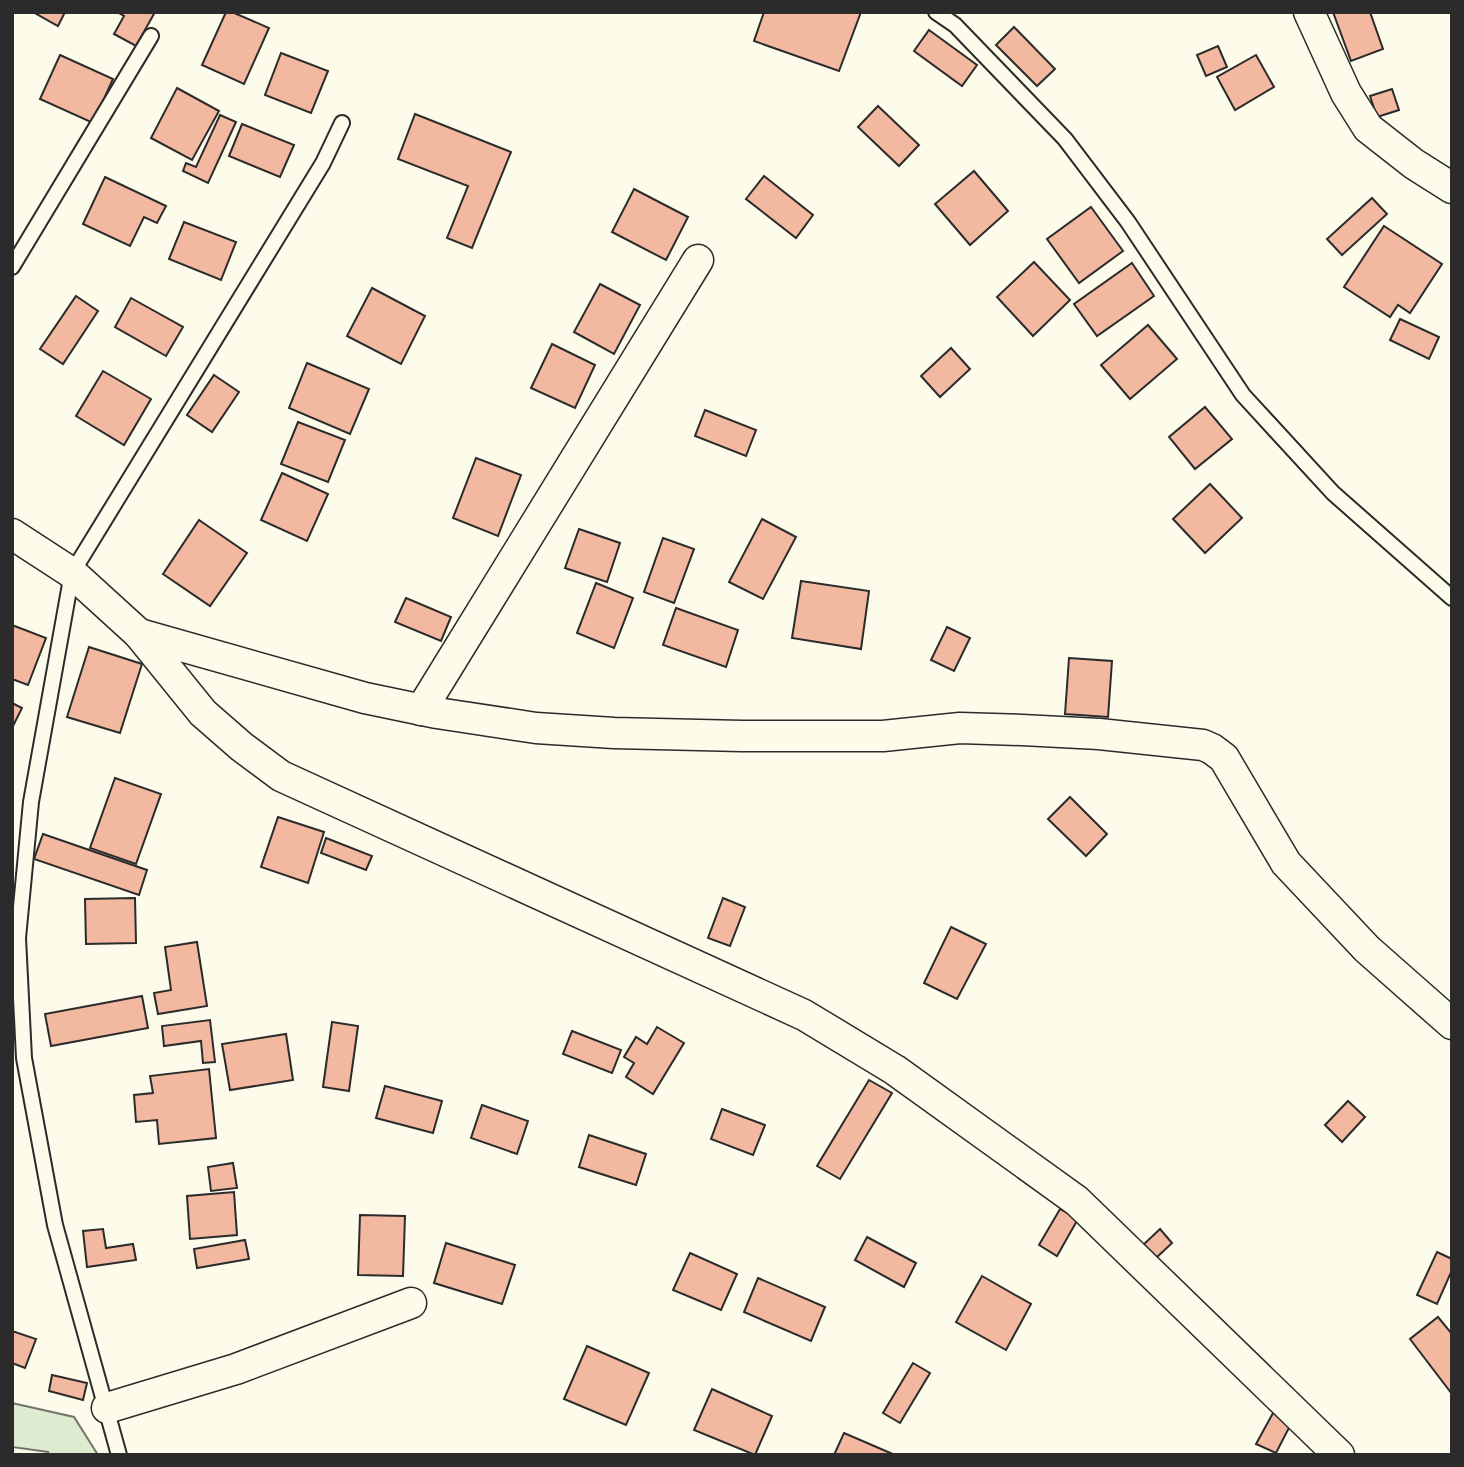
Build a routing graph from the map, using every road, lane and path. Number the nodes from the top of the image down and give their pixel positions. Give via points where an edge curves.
1 (936, 12) edge
2 (1309, 12) edge
3 (151, 36) dead end
4 (342, 123) dead end
5 (1452, 188) edge
6 (698, 260) dead end
7 (12, 267) edge
8 (12, 534) edge
9 (72, 572) junction
10 (1452, 598) edge
11 (139, 634) junction
12 (421, 710) junction
13 (1452, 1024) edge
14 (411, 1303) dead end
15 (107, 1408) junction
16 (119, 1455) edge
17 (1339, 1455) edge

1 - 10 lane via 955,25 1065,139 1129,222 1243,395 1333,493
2 - 5 street via 1346,93 1368,128
3 - 7 lane
4 - 9 lane via 323,163
6 - 12 street
8 - 9 street
9 - 11 street
9 - 15 lane via 31,802 19,952 24,1058 55,1225
11 - 12 street
11 - 17 street via 203,713 281,776 804,1015 895,1070 1077,1201
12 - 13 street via 536,728 614,733 883,736 960,728 1099,734 1203,745 1224,758 1286,863 1367,949
14 - 15 street via 236,1369
15 - 16 lane

